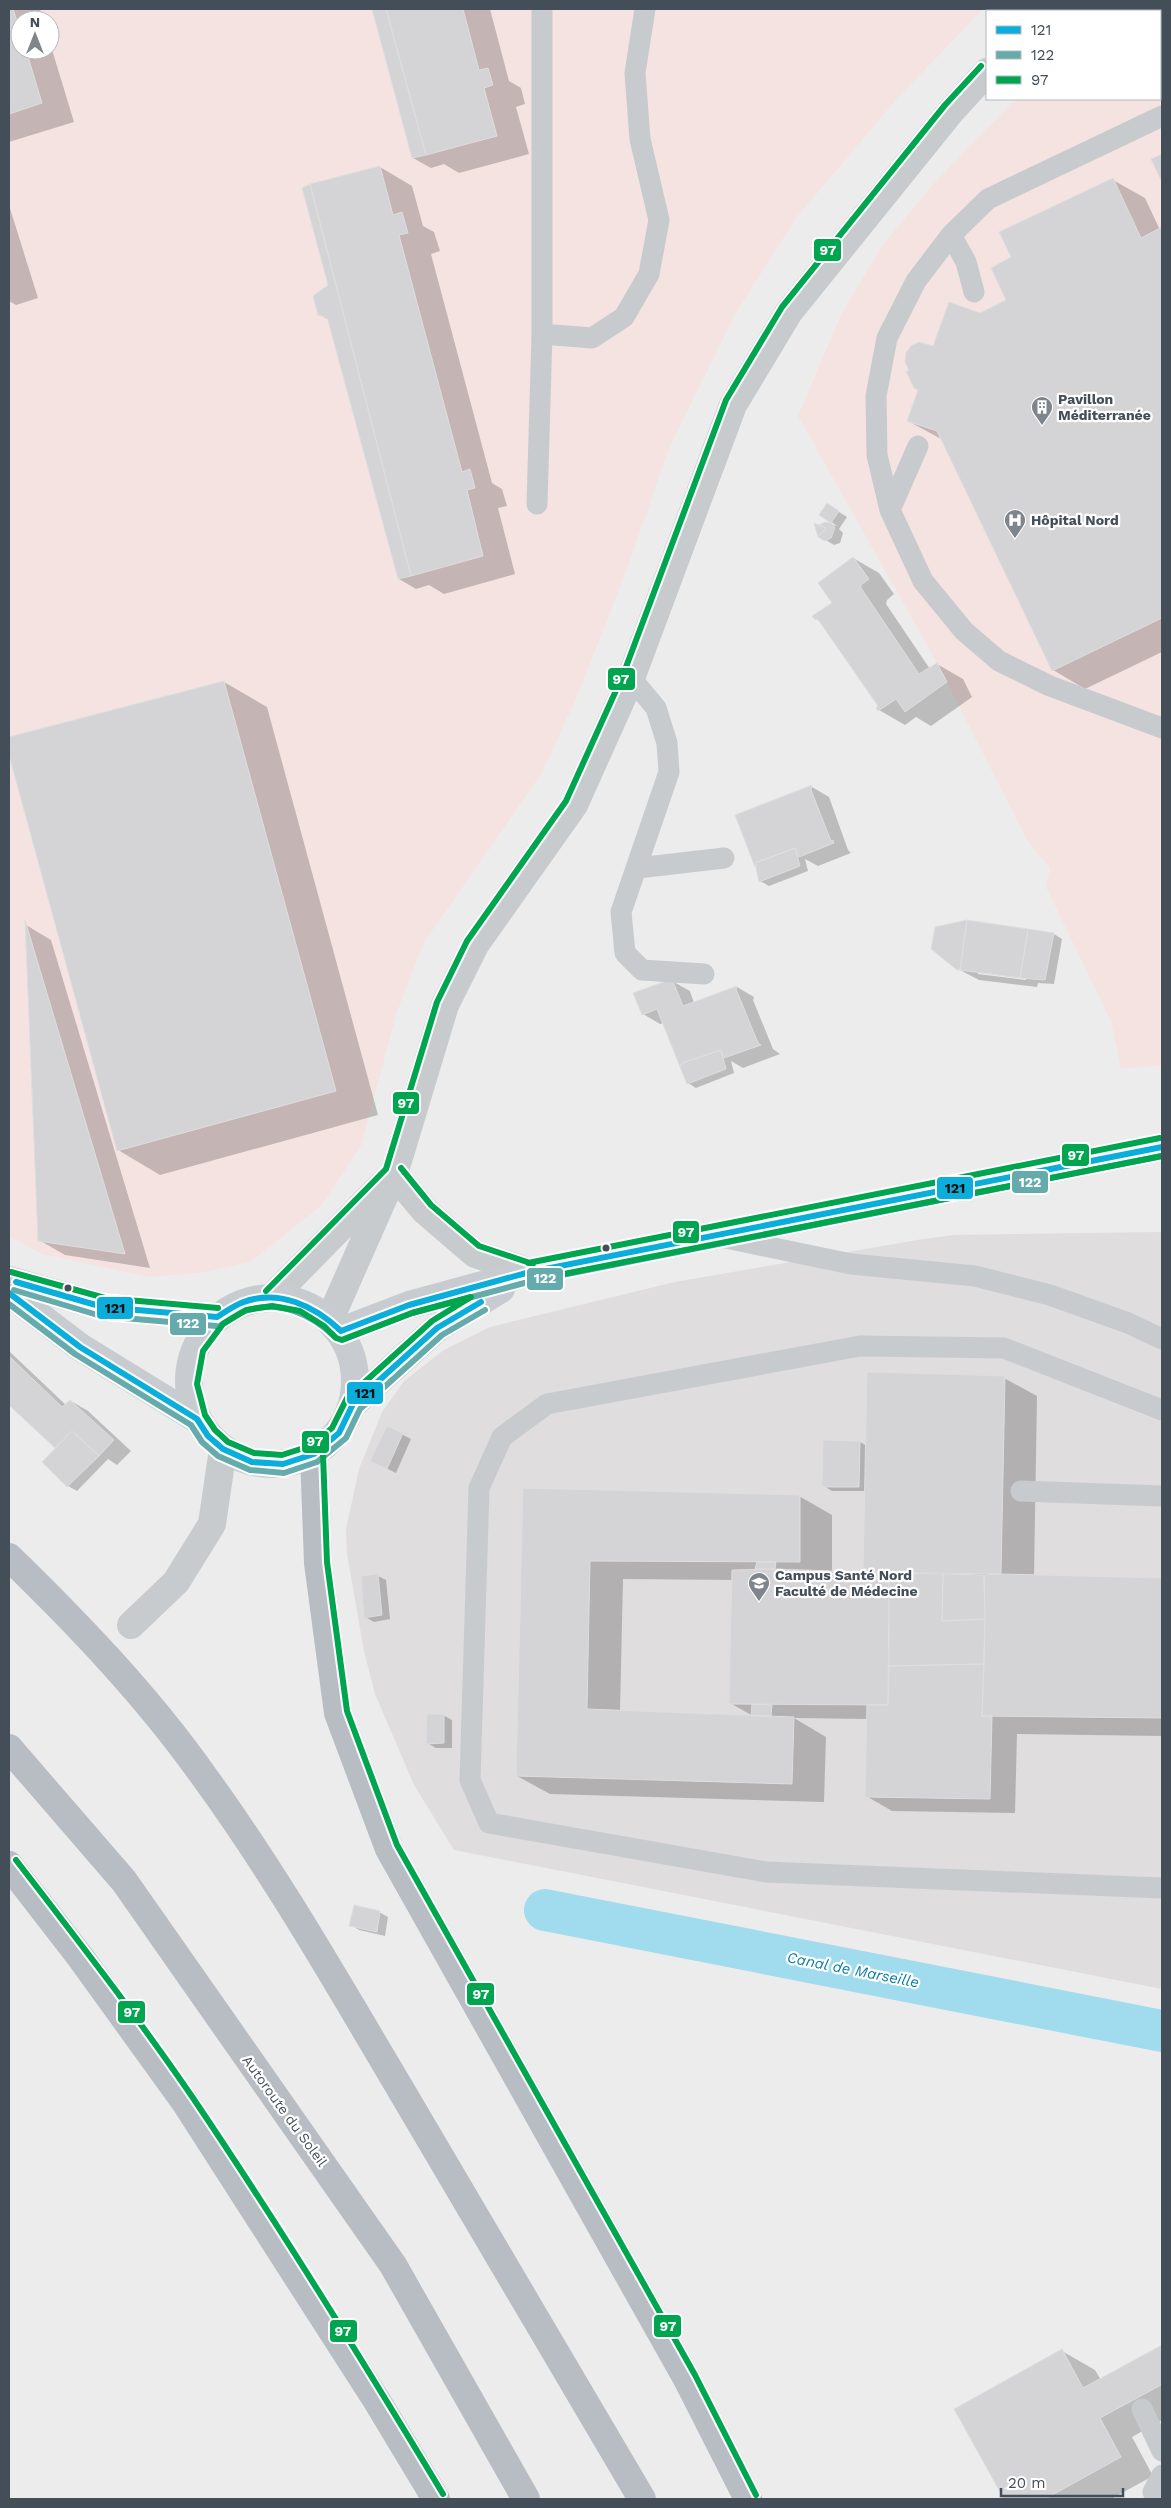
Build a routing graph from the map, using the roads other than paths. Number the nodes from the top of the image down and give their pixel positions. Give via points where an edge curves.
1 (542, 9) edge
2 (645, 9) edge
3 (986, 73) edge
4 (1162, 116) edge
5 (951, 235) junction
6 (974, 292) dead end
7 (542, 334) junction
8 (918, 446) dead end
9 (537, 504) dead end
10 (890, 510) junction
11 (631, 678) junction
12 (1162, 728) edge
13 (724, 858) dead end
14 (638, 868) junction
15 (704, 974) dead end
16 (1162, 1147) edge
17 (394, 1174) junction
18 (715, 1236) junction
19 (530, 1272) junction
20 (9, 1280) edge
21 (9, 1293) edge
22 (272, 1296) junction
23 (217, 1317) junction
24 (335, 1325) junction
25 (1162, 1339) edge
26 (353, 1404) junction
27 (1162, 1410) edge
28 (197, 1419) junction
29 (223, 1449) junction
30 (314, 1454) junction
31 (1021, 1491) dead end
32 (1162, 1496) edge
33 (9, 1557) edge
34 (131, 1626) dead end
35 (9, 1748) edge
36 (9, 1865) edge
37 (1162, 1888) edge
38 (1142, 2410) dead end
39 (1162, 2451) edge
40 (1162, 2475) edge
41 (436, 2499) edge
42 (526, 2499) edge
43 (642, 2499) edge
44 (748, 2499) edge
45 (1157, 2499) edge

1 - 7 lane
2 - 7 lane via 635,73 640,139 659,220 649,274 624,317 592,338
3 - 11 street via 952,110 789,312 733,405
4 - 5 lane via 988,199
5 - 6 lane via 966,262
5 - 10 lane via 916,280 887,338 876,396 877,454
7 - 9 lane
8 - 10 lane
10 - 12 lane via 924,582 964,631 999,661 1050,686
11 - 14 lane via 656,708 667,743 669,772
11 - 17 street via 574,805 475,945 445,1005
13 - 14 lane
14 - 15 lane via 621,912 625,953 642,970
16 - 18 street
17 - 19 street via 425,1211 475,1254
17 - 22 street
17 - 24 street
18 - 19 street
18 - 25 lane via 851,1264 975,1276 1050,1295
19 - 24 street
19 - 26 street via 437,1328
20 - 23 street via 103,1308
21 - 28 street via 80,1347
22 - 23 street via 243,1302
22 - 24 street via 303,1303
23 - 28 street via 195,1347 188,1384
24 - 26 street via 355,1366
26 - 30 street via 339,1433
27 - 37 lane via 1004,1348 860,1346 547,1404 502,1437 479,1488 470,1780 489,1823 766,1872
28 - 29 street via 208,1436
29 - 30 street via 252,1462 283,1464
29 - 34 street via 212,1524 176,1582
30 - 44 highway via 318,1563 338,1713 389,1849 687,2379
31 - 32 lane
33 - 43 highway via 73,1619 150,1708 202,1773 243,1832 328,1968
35 - 42 highway, Autoroute du Soleil via 124,1881 393,2265
36 - 41 highway via 185,2102 378,2401
38 - 39 lane
40 - 45 lane via 1153,2492

